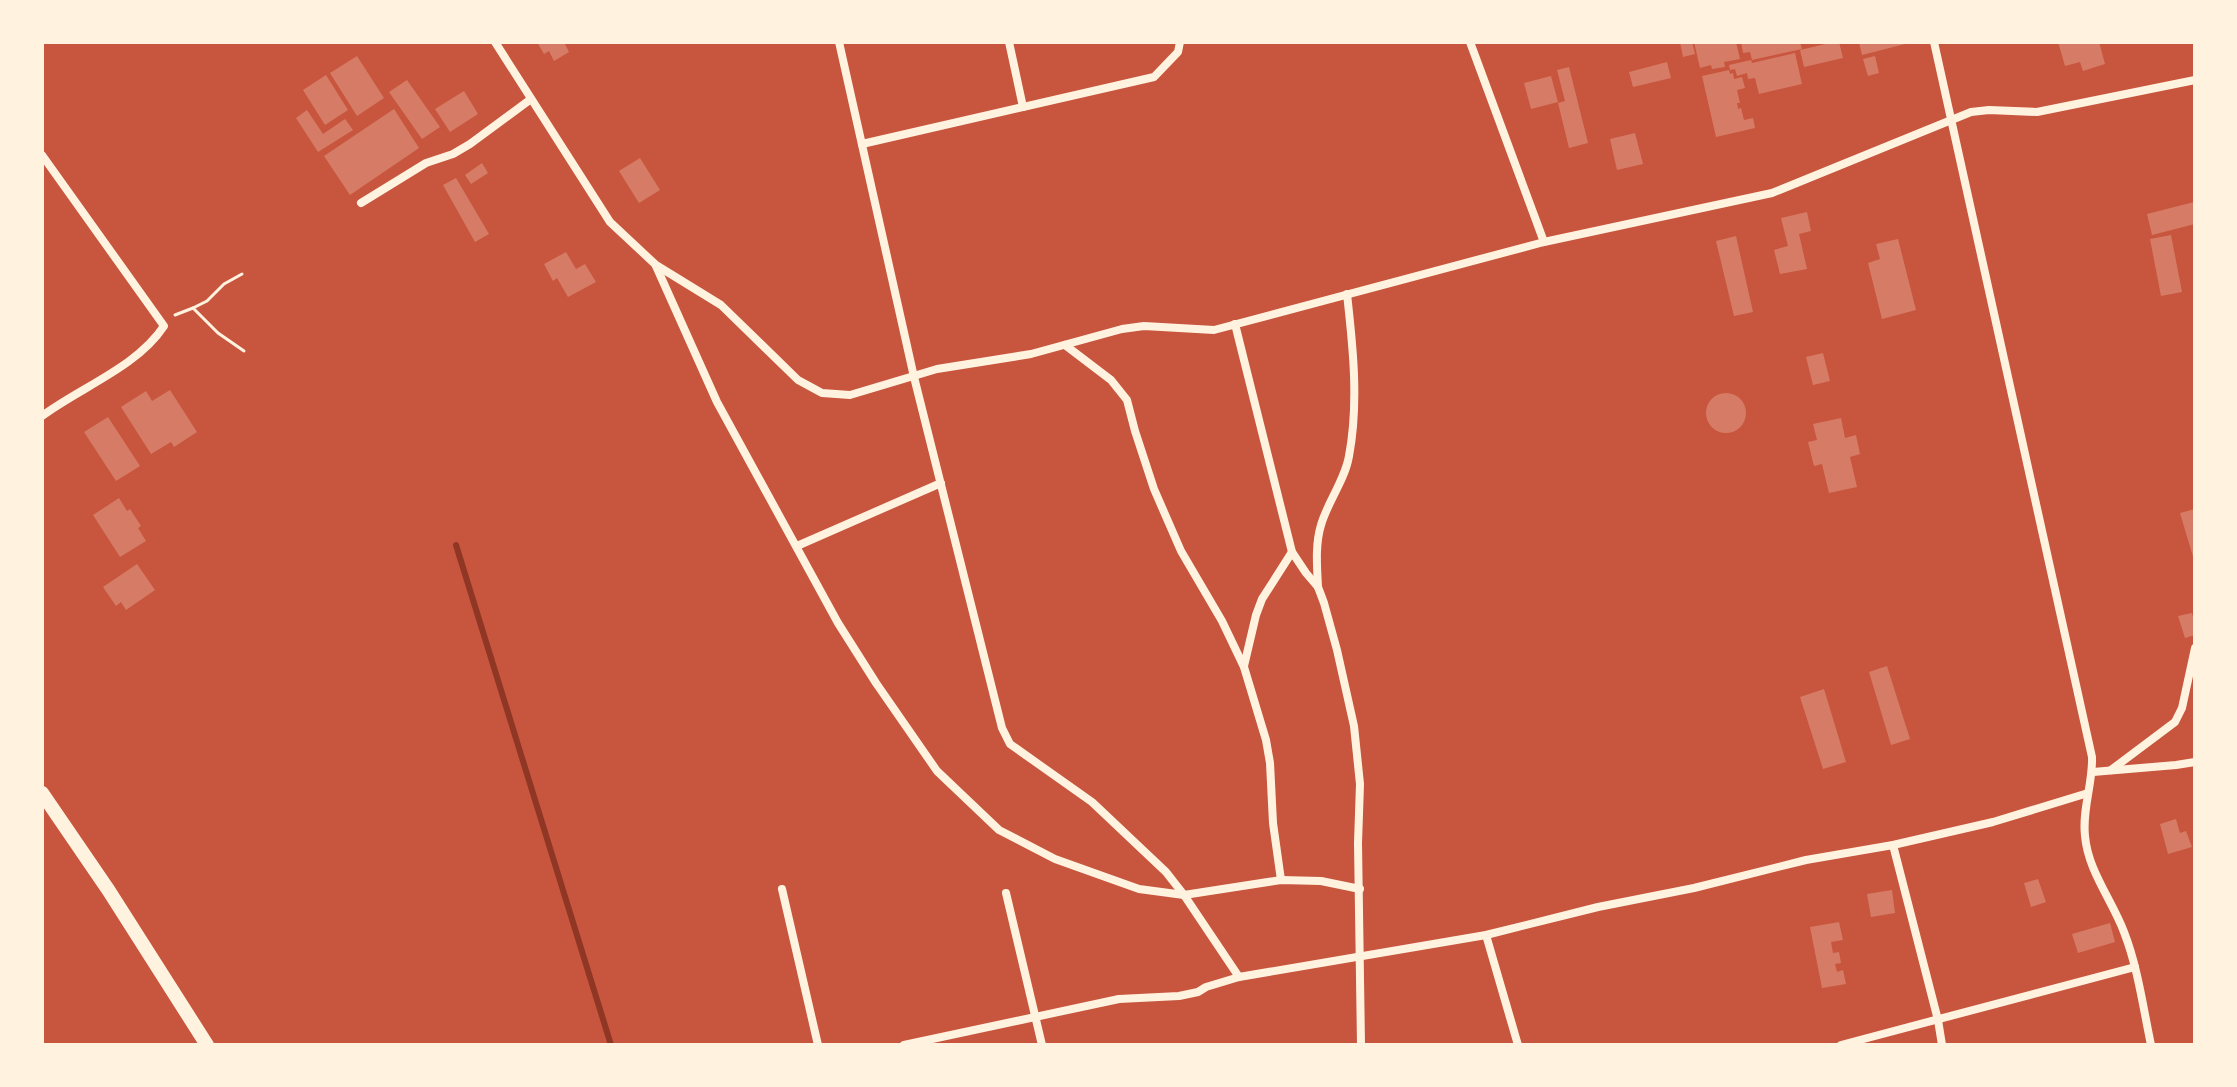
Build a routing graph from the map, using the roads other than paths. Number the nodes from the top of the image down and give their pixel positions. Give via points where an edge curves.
1 (495, 42) edge
2 (839, 42) edge
3 (1009, 42) edge
4 (1180, 42) edge
5 (1470, 42) edge
6 (1934, 42) edge
7 (2195, 80) edge
8 (531, 99) junction
9 (1023, 107) junction
10 (1950, 118) junction
11 (862, 144) junction
12 (42, 155) edge
13 (361, 203) dead end
14 (1544, 242) junction
15 (656, 265) junction
16 (1347, 294) junction
17 (1235, 324) junction
18 (1065, 345) junction
19 (914, 377) junction
20 (42, 416) edge
21 (941, 483) junction
22 (797, 546) junction
23 (1292, 552) junction
24 (1318, 587) junction
25 (2195, 648) edge
26 (1244, 667) junction
27 (2195, 762) edge
28 (2111, 770) junction
29 (2093, 772) junction
30 (42, 793) edge
31 (2088, 793) junction
32 (1893, 845) junction
33 (1281, 880) junction
34 (782, 889) dead end
35 (1360, 889) junction
36 (1006, 893) dead end
37 (1184, 895) junction
38 (1486, 935) junction
39 (1360, 958) junction
40 (2135, 967) junction
41 (1239, 977) junction
42 (1036, 1016) junction
43 (1938, 1020) junction
44 (207, 1045) edge
45 (818, 1045) edge
46 (904, 1045) edge
47 (1042, 1045) edge
48 (1361, 1045) edge
49 (1518, 1045) edge
50 (1841, 1045) edge
51 (1942, 1045) edge
52 (2151, 1045) edge

1 - 8 street
2 - 11 street
3 - 9 street
4 - 9 street via 1178,52 1154,77
5 - 14 street
6 - 10 street
7 - 10 street via 2037,112 1989,110
8 - 13 street via 470,144 426,163
8 - 15 street via 610,222
9 - 11 street
10 - 14 street via 1772,193
10 - 29 street
11 - 19 street
12 - 20 street via 164,326 138,354
14 - 16 street
15 - 19 street via 721,305 798,380 822,393 850,395
15 - 22 street via 717,402
16 - 17 street
16 - 24 street via 1353,429 1349,459 1321,524
17 - 18 street via 1214,330 1144,326
17 - 23 street
18 - 19 street
18 - 26 street via 1111,380 1127,400 1159,501
19 - 21 street
21 - 22 street
21 - 37 street via 1010,744 1092,802
22 - 37 street via 838,623 937,771 999,830 1055,859 1139,889
23 - 24 street
23 - 26 street via 1262,599
24 - 35 street via 1354,726
25 - 28 street via 2175,722
26 - 33 street via 1270,763
27 - 28 street
28 - 29 street
29 - 31 street
30 - 44 main road
31 - 32 street
31 - 40 street via 2085,837
32 - 38 street via 1806,860
32 - 43 street
33 - 35 street
33 - 37 street
34 - 45 street
35 - 39 street
36 - 42 street
37 - 41 street
38 - 39 street
38 - 49 street
39 - 41 street
39 - 48 street
40 - 43 street
40 - 52 street
41 - 42 street via 1179,996 1119,999
42 - 46 street
42 - 47 street
43 - 50 street
43 - 51 street

